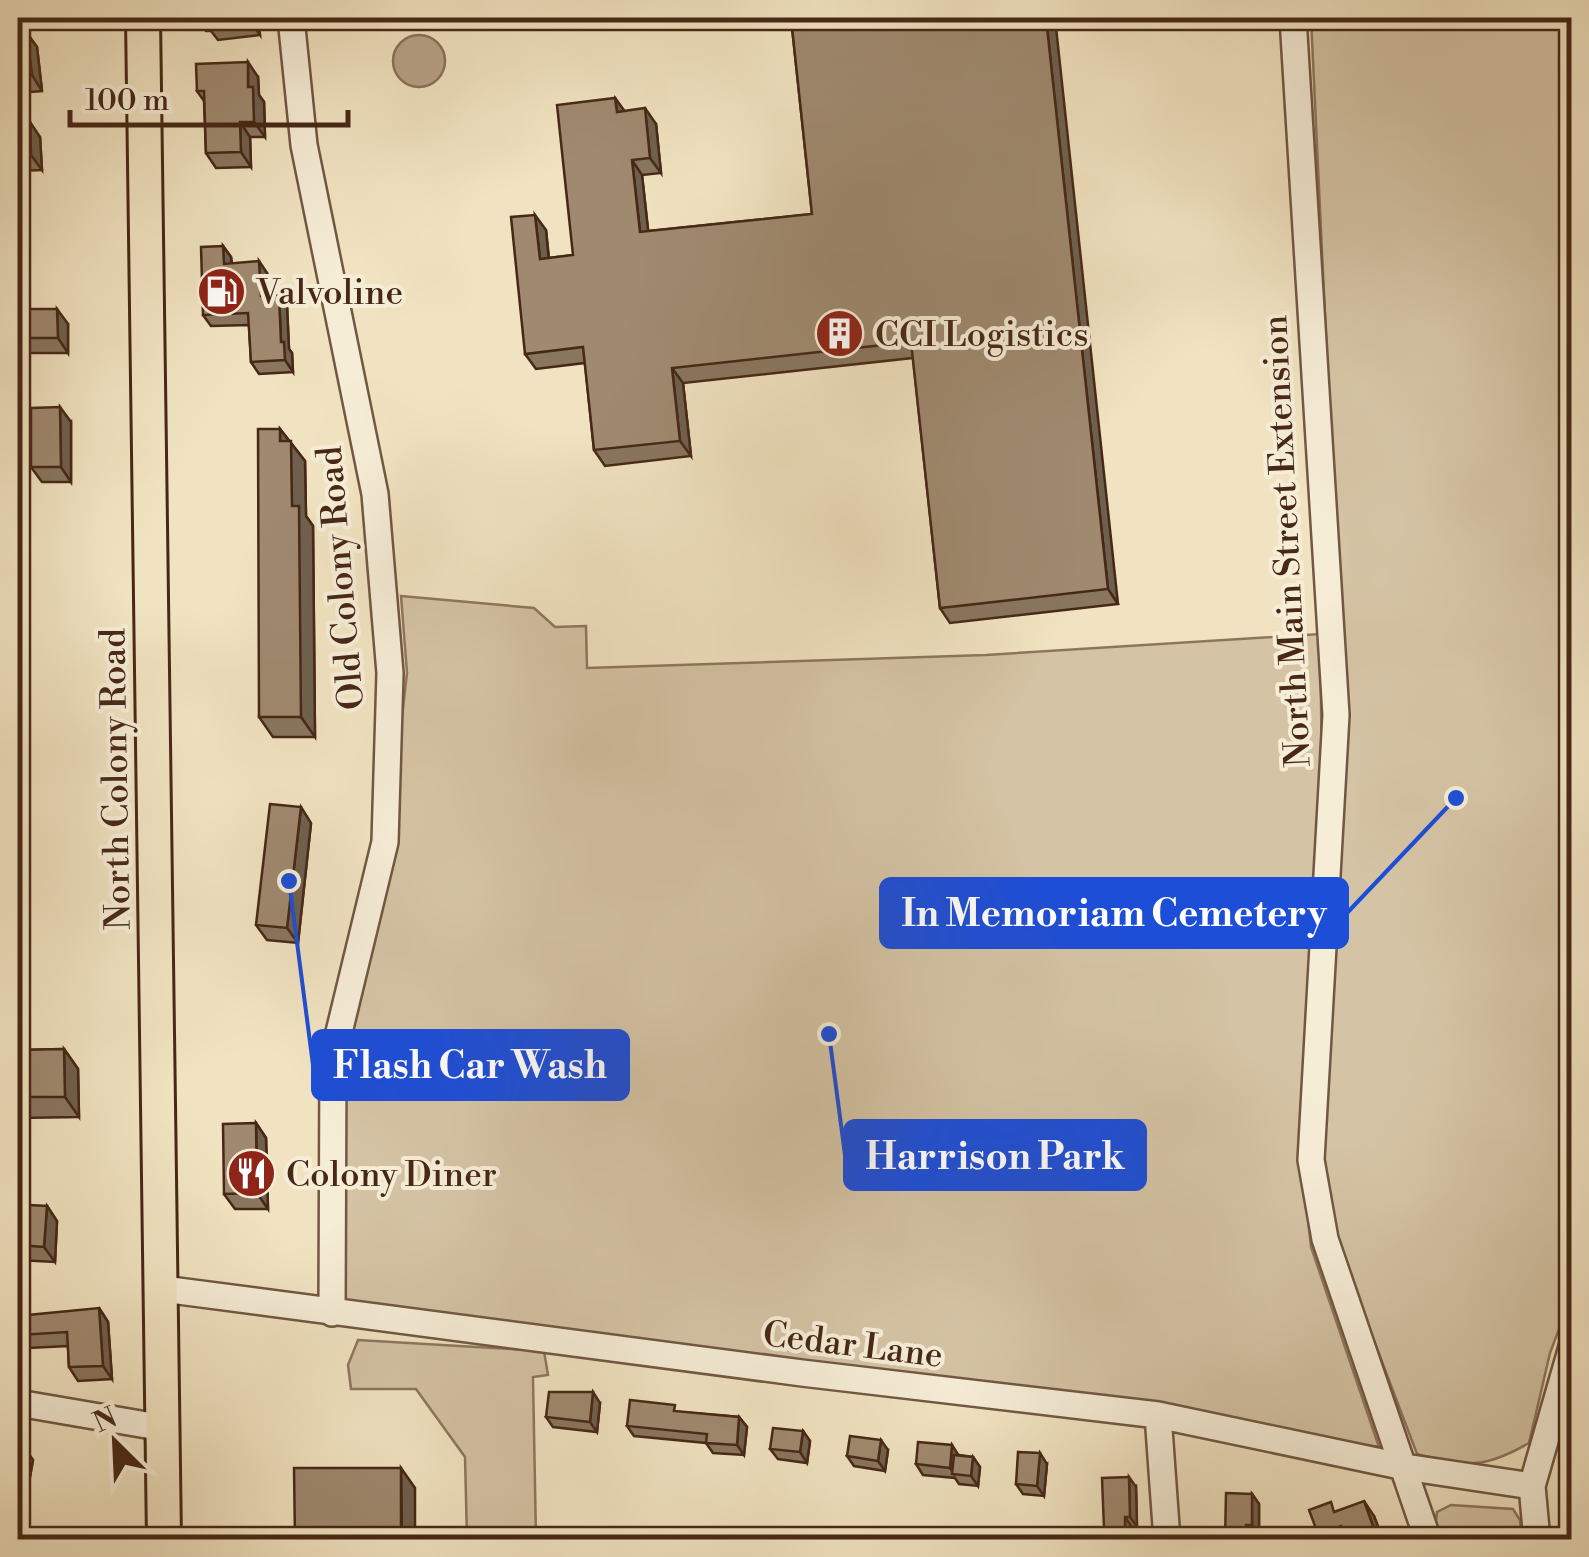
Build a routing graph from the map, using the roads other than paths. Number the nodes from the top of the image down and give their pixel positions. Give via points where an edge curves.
1 (143, 18) edge
2 (291, 18) edge
3 (1293, 18) edge
4 (163, 1289) junction
5 (332, 1313) junction
6 (1572, 1347) edge
7 (18, 1403) edge
8 (1158, 1415) junction
9 (164, 1428) junction
10 (1405, 1468) junction
11 (1532, 1486) junction
12 (164, 1540) edge
13 (1168, 1540) edge
14 (1428, 1540) edge
15 (1538, 1540) edge

1 - 4 main road, North Colony Road
2 - 5 street, Old Colony Road via 304,145 375,494 390,673 384,842 333,1057
3 - 10 street, North Main Street Extension via 1336,715 1311,1160 1325,1239
4 - 5 street, Cedar Lane
4 - 9 main road, North Colony Road
5 - 8 street, Cedar Lane
6 - 11 street
7 - 9 street
8 - 10 street, Cedar Lane
8 - 13 street
9 - 12 main road, North Colony Road
10 - 11 street, Cedar Lane
10 - 14 street, North Main Street Extension
11 - 15 street

